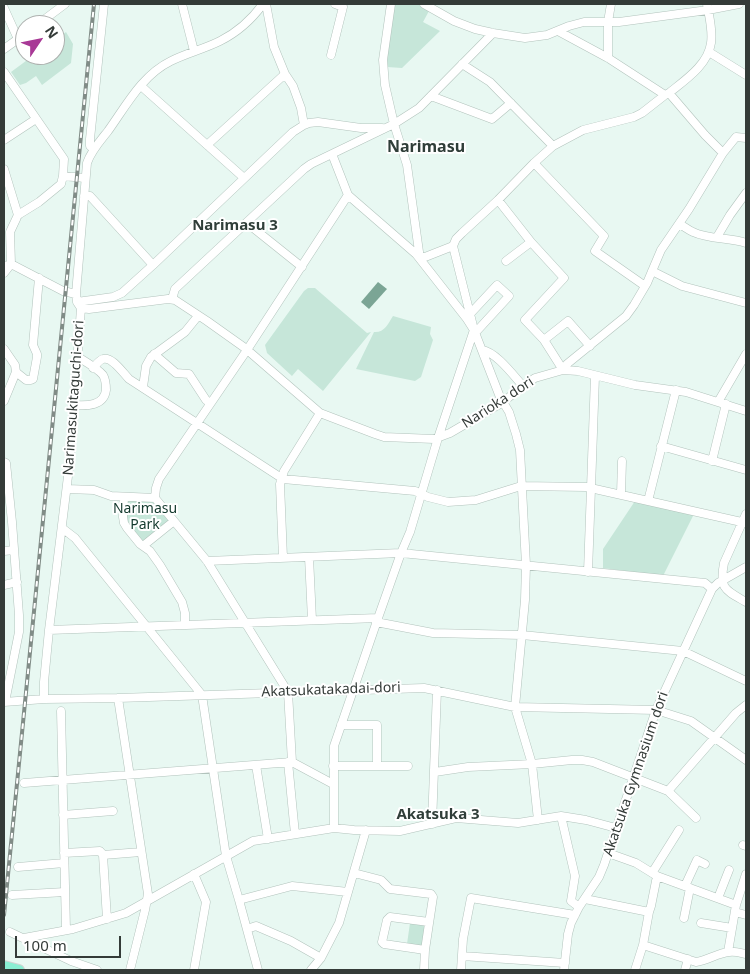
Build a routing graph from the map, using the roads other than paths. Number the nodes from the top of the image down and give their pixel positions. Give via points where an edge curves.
1 (10, 4) edge
2 (65, 4) edge
3 (104, 4) edge
4 (182, 4) edge
5 (265, 4) edge
6 (337, 4) edge
7 (391, 4) edge
8 (424, 4) edge
9 (611, 4) edge
10 (739, 4) edge
11 (4, 7) edge
12 (708, 7) edge
13 (50, 15) edge
14 (608, 22) junction
15 (558, 31) junction
16 (15, 32) edge
17 (492, 33) junction
18 (15, 41) edge
19 (4, 49) edge
20 (194, 51) junction
21 (708, 52) junction
22 (331, 55) dead end
23 (608, 58) junction
24 (462, 64) junction
25 (4, 72) edge
26 (285, 74) junction
27 (746, 75) edge
28 (140, 86) junction
29 (667, 94) junction
30 (431, 96) junction
31 (511, 103) junction
32 (36, 119) junction
33 (304, 125) junction
34 (390, 126) junction
35 (746, 138) edge
36 (4, 140) edge
37 (207, 145) junction
38 (553, 146) junction
39 (94, 149) junction
40 (332, 154) junction
41 (723, 154) junction
42 (534, 163) junction
43 (4, 169) edge
44 (63, 176) junction
45 (85, 178) junction
46 (244, 178) junction
47 (6, 182) edge
48 (746, 192) edge
49 (348, 195) junction
50 (84, 196) junction
51 (498, 200) junction
52 (18, 215) junction
53 (247, 223) junction
54 (679, 224) junction
55 (717, 238) junction
56 (531, 242) junction
57 (746, 243) edge
58 (453, 246) junction
59 (420, 259) junction
60 (506, 260) dead end
61 (7, 265) edge
62 (153, 265) junction
63 (302, 268) junction
64 (652, 271) junction
65 (4, 273) edge
66 (40, 278) junction
67 (645, 286) junction
68 (172, 299) junction
69 (78, 301) junction
70 (746, 303) edge
71 (470, 314) junction
72 (198, 316) junction
73 (475, 332) junction
74 (544, 340) junction
75 (590, 346) junction
76 (247, 350) junction
77 (482, 350) junction
78 (5, 353) edge
79 (154, 354) junction
80 (746, 354) edge
81 (78, 356) junction
82 (93, 368) junction
83 (563, 370) junction
84 (16, 372) junction
85 (595, 376) junction
86 (523, 386) junction
87 (143, 387) junction
88 (676, 390) junction
89 (4, 401) edge
90 (503, 402) junction
91 (718, 402) junction
92 (210, 404) junction
93 (726, 404) junction
94 (74, 405) junction
95 (746, 411) edge
96 (320, 413) junction
97 (196, 423) junction
98 (438, 438) junction
99 (661, 446) junction
100 (622, 461) dead end
101 (712, 461) junction
102 (4, 462) edge
103 (746, 470) edge
104 (281, 478) junction
105 (521, 486) junction
106 (590, 488) junction
107 (67, 489) junction
108 (422, 494) junction
109 (621, 494) junction
110 (124, 497) junction
111 (155, 498) junction
112 (648, 501) junction
113 (745, 520) edge
114 (174, 522) junction
115 (62, 528) junction
116 (143, 546) junction
117 (14, 550) junction
118 (4, 551) edge
119 (401, 553) junction
120 (309, 557) junction
121 (283, 558) junction
122 (207, 561) junction
123 (526, 566) junction
124 (746, 567) edge
125 (588, 572) junction
126 (722, 580) junction
127 (17, 582) junction
128 (4, 585) edge
129 (712, 589) junction
130 (746, 602) edge
131 (312, 620) junction
132 (377, 620) junction
133 (246, 623) junction
134 (185, 625) junction
135 (146, 626) junction
136 (49, 630) junction
137 (522, 636) junction
138 (683, 650) junction
139 (746, 681) edge
140 (353, 690) junction
141 (438, 690) junction
142 (288, 692) junction
143 (202, 695) junction
144 (118, 698) junction
145 (44, 699) junction
146 (4, 702) edge
147 (746, 705) edge
148 (515, 707) junction
149 (656, 710) junction
150 (61, 712) dead end
151 (341, 725) junction
152 (715, 738) junction
153 (746, 760) edge
154 (290, 762) junction
155 (532, 764) junction
156 (256, 765) junction
157 (333, 766) junction
158 (377, 766) junction
159 (408, 766) dead end
160 (213, 768) junction
161 (435, 772) junction
162 (130, 775) junction
163 (634, 777) junction
164 (62, 780) junction
165 (24, 783) dead end
166 (333, 784) junction
167 (668, 791) junction
168 (113, 811) dead end
169 (63, 815) junction
170 (561, 816) junction
171 (696, 818) dead end
172 (538, 820) junction
173 (432, 824) junction
174 (334, 828) junction
175 (616, 828) junction
176 (366, 830) junction
177 (679, 830) dead end
178 (295, 834) junction
179 (268, 839) junction
180 (141, 852) junction
181 (64, 853) junction
182 (608, 853) junction
183 (103, 855) junction
184 (226, 856) junction
185 (64, 863) junction
186 (705, 864) dead end
187 (18, 866) dead end
188 (729, 870) dead end
189 (354, 873) junction
190 (194, 874) junction
191 (655, 874) junction
192 (746, 874) edge
193 (744, 886) edge
194 (687, 887) junction
195 (65, 892) junction
196 (348, 892) junction
197 (12, 895) dead end
198 (585, 898) junction
199 (718, 898) junction
200 (148, 900) junction
201 (239, 900) junction
202 (579, 907) junction
203 (735, 909) junction
204 (648, 912) junction
205 (574, 915) junction
206 (746, 915) edge
207 (107, 918) junction
208 (684, 918) dead end
209 (429, 922) junction
210 (701, 923) dead end
211 (732, 928) junction
212 (247, 929) junction
213 (66, 930) junction
214 (10, 932) dead end
215 (24, 938) junction
216 (643, 945) junction
217 (425, 950) junction
218 (728, 952) junction
219 (746, 954) edge
220 (462, 956) junction
221 (321, 958) junction
222 (688, 959) junction
223 (4, 966) edge
224 (564, 967) edge
225 (19, 970) edge
226 (96, 970) edge
227 (130, 970) edge
228 (194, 970) edge
229 (258, 970) edge
230 (311, 970) edge
231 (424, 970) edge
232 (461, 970) edge
233 (635, 970) edge
234 (685, 970) edge

1 - 11 street
2 - 13 street
3 - 39 street via 90,139 90,146
4 - 20 street
5 - 20 street, Narimasukitaguchi-dori via 230,36
5 - 26 street via 274,47
6 - 22 street via 343,7
7 - 34 street via 383,60
8 - 17 street via 454,21
9 - 14 street
10 - 12 street
11 - 16 street
12 - 14 street
12 - 21 street via 711,43
14 - 15 street via 584,22
14 - 23 street
15 - 17 street via 548,36 524,38
15 - 23 street
17 - 24 street
18 - 19 street
20 - 28 street, Narimasukitaguchi-dori via 169,62
21 - 27 street
21 - 29 street via 694,72
23 - 29 street
24 - 30 street
24 - 31 street via 490,82
25 - 32 street
26 - 33 street via 301,108
26 - 37 street
28 - 37 street
28 - 39 street, Narimasukitaguchi-dori
29 - 38 street via 634,117 583,130
29 - 41 street
30 - 31 street via 492,119
30 - 34 street via 419,108
31 - 38 street
32 - 36 street
32 - 44 street via 64,159
33 - 34 street via 318,122 374,129
33 - 46 street
34 - 40 street
34 - 59 street via 408,165
35 - 41 street via 736,137
37 - 46 street
38 - 42 street
39 - 45 street, Narimasukitaguchi-dori via 87,163
40 - 49 street
40 - 53 street via 304,169
41 - 54 street
42 - 51 street
42 - 67 street via 604,236 594,251
43 - 47 street
44 - 45 street
44 - 52 street via 62,184
45 - 50 street, Narimasukitaguchi-dori
46 - 62 street
47 - 52 street
48 - 55 street
49 - 59 street
49 - 63 street
50 - 62 street via 90,196
50 - 69 street, Narimasukitaguchi-dori
51 - 56 street
51 - 58 street via 456,239
52 - 61 street via 10,232
53 - 63 street
53 - 68 street via 175,290
54 - 55 street via 693,232
54 - 64 street via 661,250
55 - 57 street
56 - 60 street
56 - 74 street via 564,278 525,320
58 - 59 street
58 - 71 street
59 - 73 street
61 - 65 street
61 - 66 street
62 - 69 street via 122,294
63 - 76 street
64 - 67 street
64 - 70 street via 682,286
66 - 69 street
66 - 84 street via 33,379 26,380
67 - 75 street via 626,316
68 - 69 street via 89,309
68 - 72 street, Narioka dori
69 - 81 street, Narimasukitaguchi-dori
71 - 73 street
71 - 73 street via 497,284 509,296
72 - 76 street, Narioka dori
72 - 79 street via 185,332
73 - 77 street
73 - 98 street
74 - 75 street via 568,321
74 - 83 street
75 - 83 street
76 - 92 street
76 - 96 street, Narioka dori
77 - 86 street via 488,351
77 - 90 street
78 - 84 street via 16,365
79 - 87 street via 146,366
79 - 92 street via 176,372 189,374
80 - 91 street
81 - 82 street
81 - 94 street, Narimasukitaguchi-dori
82 - 87 street via 101,359 109,359
82 - 94 street via 105,378 104,397 96,404
83 - 85 street, Narioka dori
83 - 86 street, Narioka dori via 535,378
84 - 89 street
85 - 88 street, Narioka dori
85 - 106 street
86 - 90 street, Narioka dori
87 - 97 street
88 - 91 street, Narioka dori
88 - 99 street
90 - 98 street, Narioka dori
90 - 105 street via 518,442
91 - 93 street, Narioka dori
92 - 97 street
93 - 95 street, Narioka dori
93 - 101 street
94 - 107 street, Narimasukitaguchi-dori
96 - 98 street, Narioka dori via 380,436
96 - 104 street
97 - 104 street
97 - 111 street via 158,479
98 - 108 street
99 - 101 street
99 - 112 street
100 - 109 street
101 - 103 street
102 - 117 street
104 - 108 street
104 - 121 street
105 - 106 street
105 - 108 street via 476,500 448,502
105 - 123 street
106 - 109 street
106 - 125 street
107 - 110 street
107 - 115 street, Narimasukitaguchi-dori
108 - 119 street
109 - 112 street
110 - 111 street
110 - 116 street via 124,523
111 - 114 street
112 - 113 street
113 - 126 street via 724,563
114 - 116 street
114 - 122 street
115 - 135 street via 75,538
115 - 136 street, Narimasukitaguchi-dori
116 - 134 street via 160,564 179,597 184,607
117 - 118 street
117 - 127 street
119 - 120 street
119 - 123 street
119 - 132 street
120 - 121 street
120 - 131 street
121 - 122 street
122 - 133 street
123 - 125 street
123 - 137 street
124 - 126 street, Akatsuka Gymnasium dori
125 - 129 street via 706,583
126 - 129 street, Akatsuka Gymnasium dori
126 - 130 street via 728,592
127 - 128 street
127 - 146 street via 19,632
129 - 138 street, Akatsuka Gymnasium dori
131 - 132 street
131 - 133 street
132 - 137 street via 433,633
132 - 140 street
133 - 134 street
133 - 142 street
134 - 135 street
135 - 136 street
135 - 143 street
136 - 145 street, Narimasukitaguchi-dori
137 - 138 street
137 - 148 street
138 - 139 street
138 - 149 street, Akatsuka Gymnasium dori
140 - 141 street, Akatsukatakadai-dori via 416,687
140 - 142 street, Akatsukatakadai-dori
140 - 151 street
141 - 148 street, Akatsukatakadai-dori
141 - 161 street
142 - 143 street, Akatsukatakadai-dori
142 - 154 street
143 - 144 street, Akatsukatakadai-dori
143 - 160 street
144 - 145 street, Akatsukatakadai-dori
144 - 162 street
145 - 146 street, Akatsukatakadai-dori
147 - 152 street
148 - 149 street, Akatsukatakadai-dori
148 - 155 street
149 - 152 street, Akatsukatakadai-dori via 689,720
149 - 163 street, Akatsuka Gymnasium dori
150 - 164 street
151 - 157 street via 333,747
151 - 158 street via 377,725
152 - 153 street, Akatsukatakadai-dori
152 - 167 street
154 - 156 street
154 - 166 street
154 - 178 street
155 - 161 street
155 - 163 street via 582,760
155 - 172 street
156 - 160 street
156 - 179 street
157 - 158 street
157 - 166 street
158 - 159 street
160 - 162 street
160 - 184 street
161 - 173 street
162 - 164 street
162 - 180 street
163 - 167 street
163 - 175 street, Akatsuka Gymnasium dori
164 - 165 street
164 - 169 street
166 - 174 street
167 - 171 street
168 - 169 street
169 - 181 street
170 - 172 street
170 - 175 street
170 - 202 street via 574,876 571,901
172 - 173 street via 456,818
173 - 176 street via 400,831
174 - 176 street
174 - 178 street
175 - 182 street, Akatsuka Gymnasium dori
176 - 189 street
177 - 191 street
178 - 179 street
179 - 184 street via 252,842
180 - 183 street
180 - 200 street
181 - 183 street via 100,851
181 - 185 street
182 - 191 street
182 - 198 street, Akatsuka Gymnasium dori via 599,877
183 - 207 street
184 - 190 street
184 - 201 street
185 - 187 street
185 - 195 street
186 - 194 street via 697,860
188 - 199 street
189 - 196 street
189 - 209 street via 381,880 390,889 431,894
190 - 200 street
190 - 228 street via 206,902
191 - 194 street
191 - 204 street
192 - 193 street
193 - 203 street
194 - 199 street
194 - 208 street
195 - 197 street
195 - 213 street
196 - 201 street via 292,886
196 - 221 street via 339,923
198 - 202 street, Akatsuka Gymnasium dori
198 - 204 street
199 - 203 street
200 - 207 street via 126,913
200 - 227 street
201 - 212 street
202 - 205 street, Akatsuka Gymnasium dori
203 - 206 street
203 - 211 street
204 - 216 street
205 - 220 street via 471,898
205 - 224 street, Akatsuka Gymnasium dori
207 - 213 street
209 - 217 street
209 - 217 street via 390,917 382,942
210 - 211 street
211 - 218 street
212 - 221 street via 256,926
212 - 229 street
213 - 215 street
214 - 215 street
215 - 226 street
216 - 222 street
216 - 233 street
217 - 231 street
218 - 219 street
218 - 222 street via 696,962
220 - 224 street
220 - 232 street
221 - 230 street
222 - 234 street
223 - 225 main road

